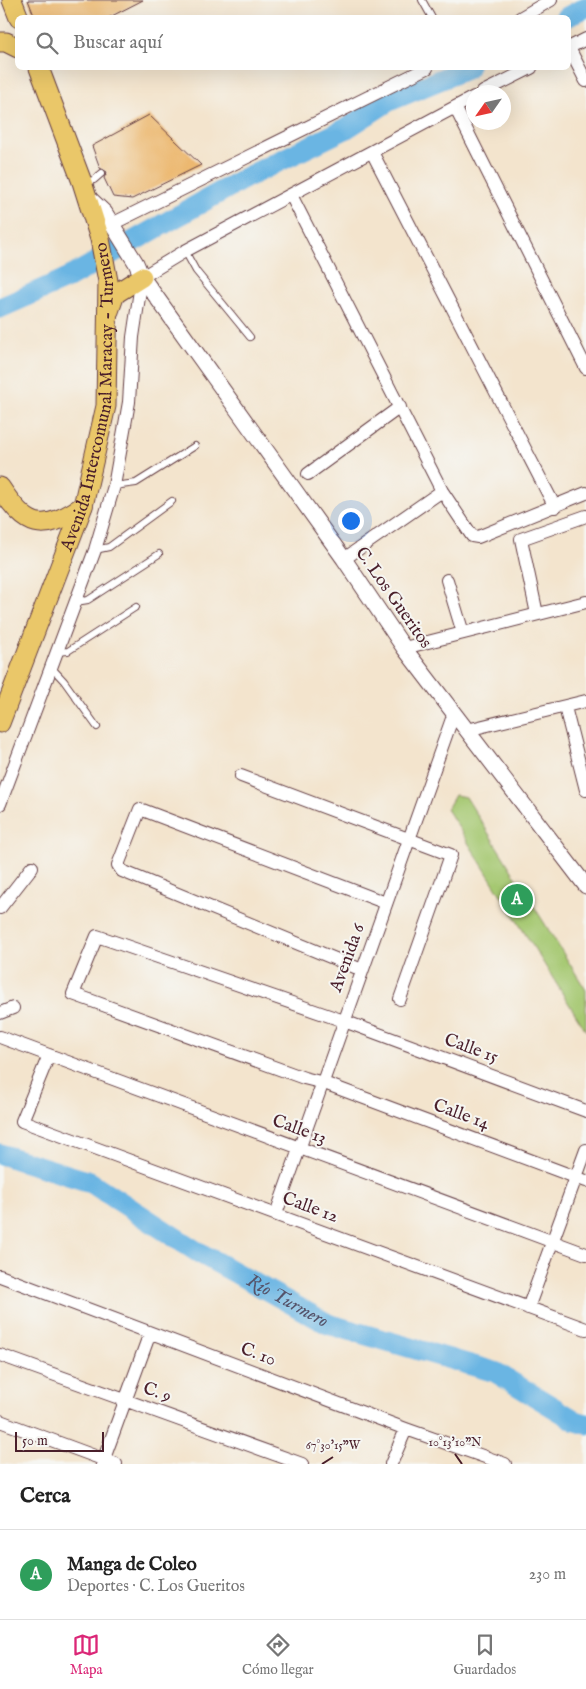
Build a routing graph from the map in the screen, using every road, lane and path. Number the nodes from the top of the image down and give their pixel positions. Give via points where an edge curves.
1 (12, 0) edge
2 (422, 0) edge
3 (551, 0) edge
4 (18, 15) edge
5 (430, 15) edge
6 (525, 15) edge
7 (586, 40) edge
8 (0, 42) edge
9 (15, 46) edge
10 (571, 47) edge
11 (571, 52) edge
12 (40, 70) edge
13 (423, 70) edge
14 (527, 70) edge
15 (586, 81) edge
16 (497, 85) edge
17 (466, 101) edge
18 (455, 107) junction
19 (372, 152) junction
20 (102, 173) dead end
21 (84, 189) junction
22 (291, 196) junction
23 (109, 232) junction
24 (185, 251) junction
25 (139, 270) junction
26 (109, 312) junction
27 (250, 337) dead end
28 (586, 368) edge
29 (400, 407) junction
30 (195, 446) dead end
31 (308, 474) dead end
32 (114, 486) junction
33 (0, 487) edge
34 (442, 491) junction
35 (586, 493) edge
36 (172, 501) dead end
37 (83, 506) junction
38 (554, 507) junction
39 (586, 516) edge
40 (95, 550) junction
41 (159, 554) dead end
42 (344, 559) junction
43 (447, 580) dead end
44 (76, 602) junction
45 (586, 602) edge
46 (136, 607) dead end
47 (537, 614) junction
48 (463, 633) junction
49 (404, 648) junction
50 (57, 652) junction
51 (51, 667) junction
52 (586, 701) edge
53 (564, 707) junction
54 (454, 713) junction
55 (0, 723) edge
56 (97, 727) dead end
57 (467, 730) junction
58 (241, 776) dead end
59 (586, 790) edge
60 (0, 804) edge
61 (409, 838) junction
62 (32, 866) dead end
63 (586, 886) edge
64 (386, 903) junction
65 (0, 908) edge
66 (362, 970) junction
67 (400, 998) dead end
68 (12, 1008) dead end
69 (0, 1013) edge
70 (344, 1021) junction
71 (0, 1037) edge
72 (48, 1055) junction
73 (324, 1083) junction
74 (586, 1111) edge
75 (299, 1148) junction
76 (586, 1150) edge
77 (581, 1179) edge
78 (276, 1214) junction
79 (551, 1242) junction
80 (586, 1254) edge
81 (0, 1276) edge
82 (528, 1308) junction
83 (586, 1329) edge
84 (150, 1333) junction
85 (0, 1355) edge
86 (126, 1400) junction
87 (0, 1421) edge
88 (406, 1429) junction
89 (102, 1462) edge
90 (116, 1464) edge
91 (302, 1464) edge
92 (391, 1464) edge
93 (505, 1464) edge

1 - 4 main road
2 - 5 lane
3 - 6 street
7 - 10 street
8 - 9 main road
11 - 15 street
12 - 21 main road, Avenida Intercomunal Maracay - Turmero
13 - 23 street
14 - 16 street
17 - 18 street
18 - 19 street
18 - 28 street
19 - 22 street
19 - 38 street
20 - 21 lane
21 - 23 main road, Avenida Intercomunal Maracay - Turmero
22 - 24 street
22 - 29 street
23 - 25 street, C. Los Gueritos
23 - 26 main road, Avenida Intercomunal Maracay - Turmero
24 - 25 street
24 - 27 lane via 196,271
25 - 26 main road via 115,294
25 - 32 street via 129,402
25 - 42 street, C. Los Gueritos
26 - 37 main road, Avenida Intercomunal Maracay - Turmero via 106,406
29 - 31 street
29 - 34 street
30 - 32 lane via 136,484
32 - 40 street
33 - 37 main road via 13,507 31,522 48,524
34 - 38 street via 464,526 478,538
34 - 42 street
35 - 38 street
36 - 40 lane via 109,547
37 - 55 main road, Avenida Intercomunal Maracay - Turmero
39 - 47 street via 521,539
40 - 44 street
41 - 44 lane via 88,600
42 - 49 street, C. Los Gueritos
43 - 48 street
44 - 50 street
45 - 47 street
46 - 50 lane via 68,652
47 - 48 street
48 - 49 street
49 - 54 street, C. Los Gueritos
50 - 51 street
51 - 56 lane
51 - 60 street
52 - 53 street
53 - 57 street
53 - 59 street
54 - 57 street, C. Los Gueritos
54 - 61 street, Avenida 6
57 - 63 street, C. Los Gueritos
58 - 61 street
61 - 64 street, Avenida 6
61 - 67 street via 451,855
62 - 65 street
64 - 66 street, Avenida 6
64 - 66 street via 140,809 118,866 122,871
66 - 70 street, Avenida 6
68 - 69 street
70 - 73 street, Avenida 6
70 - 73 street, Calle 15 via 97,936 73,994
70 - 74 street, Calle 15
71 - 72 street, Calle 13
72 - 75 street, Calle 13
72 - 78 street, Calle 12 via 22,1120
73 - 75 street, Avenida 6
73 - 77 street, Calle 14
75 - 78 street, Avenida 6
75 - 79 street, Calle 13
76 - 77 street
77 - 79 street
78 - 82 street, Calle 12
79 - 80 street, Calle 13
79 - 82 street
81 - 84 street, C. 10
82 - 83 street, Calle 12
84 - 86 street
84 - 88 street, C. 10
85 - 86 street, C. 9
86 - 89 street
86 - 91 street, C. 9
87 - 89 street
88 - 92 street
88 - 93 street, C. 10
89 - 90 street

